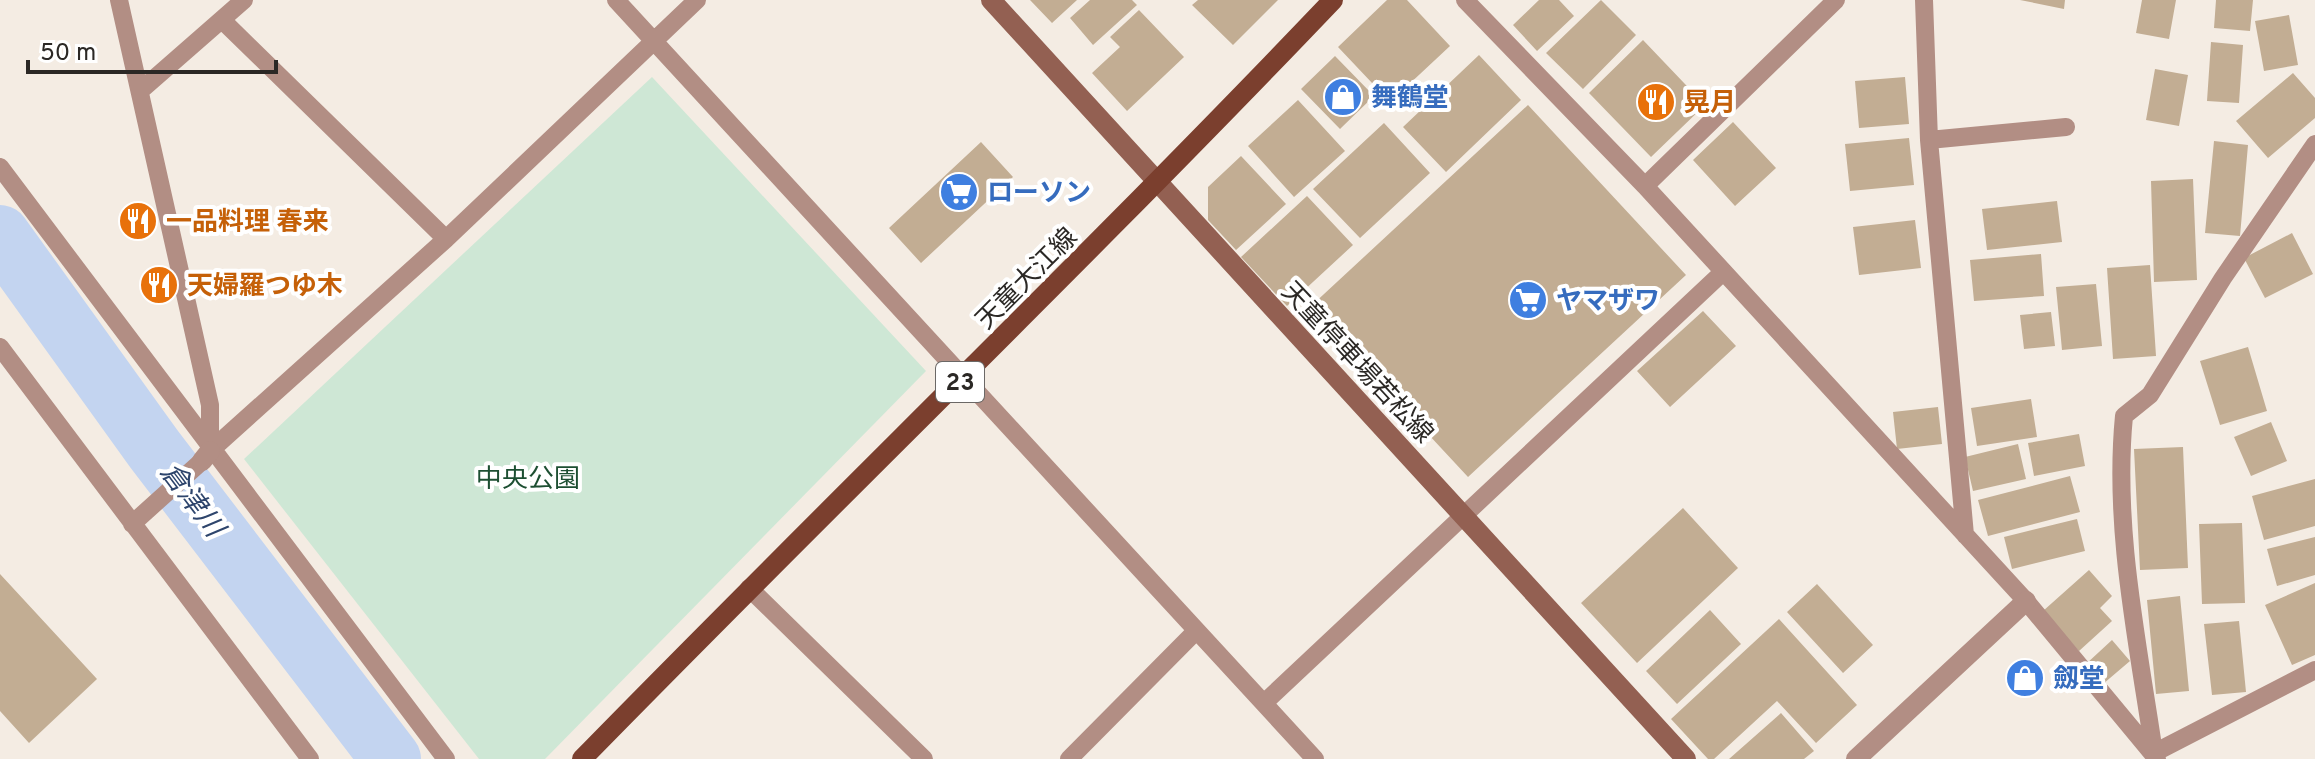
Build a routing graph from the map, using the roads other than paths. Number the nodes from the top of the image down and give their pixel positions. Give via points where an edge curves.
1 (119, 0) edge
2 (244, 0) edge
3 (616, 0) edge
4 (697, 0) edge
5 (991, 0) edge
6 (1333, 0) edge
7 (1465, 0) edge
8 (1836, 0) edge
9 (1924, 0) edge
10 (222, 20) junction
11 (652, 39) junction
12 (140, 91) junction
13 (2066, 127) dead end
14 (1929, 140) junction
15 (2315, 144) edge
16 (0, 167) edge
17 (1158, 183) junction
18 (1645, 186) junction
19 (446, 239) junction
20 (1723, 272) junction
21 (0, 347) edge
22 (963, 379) junction
23 (206, 456) junction
24 (1463, 515) junction
25 (132, 524) junction
26 (1965, 535) junction
27 (749, 588) junction
28 (2026, 601) junction
29 (1195, 632) junction
30 (2315, 670) edge
31 (1264, 703) junction
32 (2156, 756) edge
33 (310, 759) edge
34 (446, 759) edge
35 (582, 759) edge
36 (924, 759) edge
37 (1069, 759) edge
38 (1315, 759) edge
39 (1686, 759) edge
40 (1856, 759) edge

1 - 12 lane
2 - 10 lane
3 - 11 lane
4 - 11 lane
5 - 17 main road, 天童停車場若松線
6 - 17 main road, 天童大江線 / 23
7 - 18 lane
8 - 18 lane
9 - 14 lane
10 - 12 lane
10 - 19 lane
11 - 19 lane
11 - 22 lane
12 - 23 lane via 210,405
13 - 14 lane
14 - 26 lane
15 - 32 lane via 2150,395 2124,416 2119,470 2133,610
16 - 23 lane
17 - 22 main road, 天童大江線 / 23
17 - 24 main road, 天童停車場若松線
18 - 20 lane
19 - 23 lane
20 - 24 lane
20 - 26 lane
21 - 25 lane
22 - 27 main road, 天童大江線 / 23
22 - 29 lane
23 - 25 lane
23 - 34 lane
24 - 31 lane
24 - 39 main road, 天童停車場若松線
25 - 33 lane
26 - 28 lane
27 - 35 main road, 天童大江線 / 23
27 - 36 lane
28 - 32 lane
28 - 40 street
29 - 31 lane
29 - 37 lane
30 - 32 lane
31 - 38 lane

